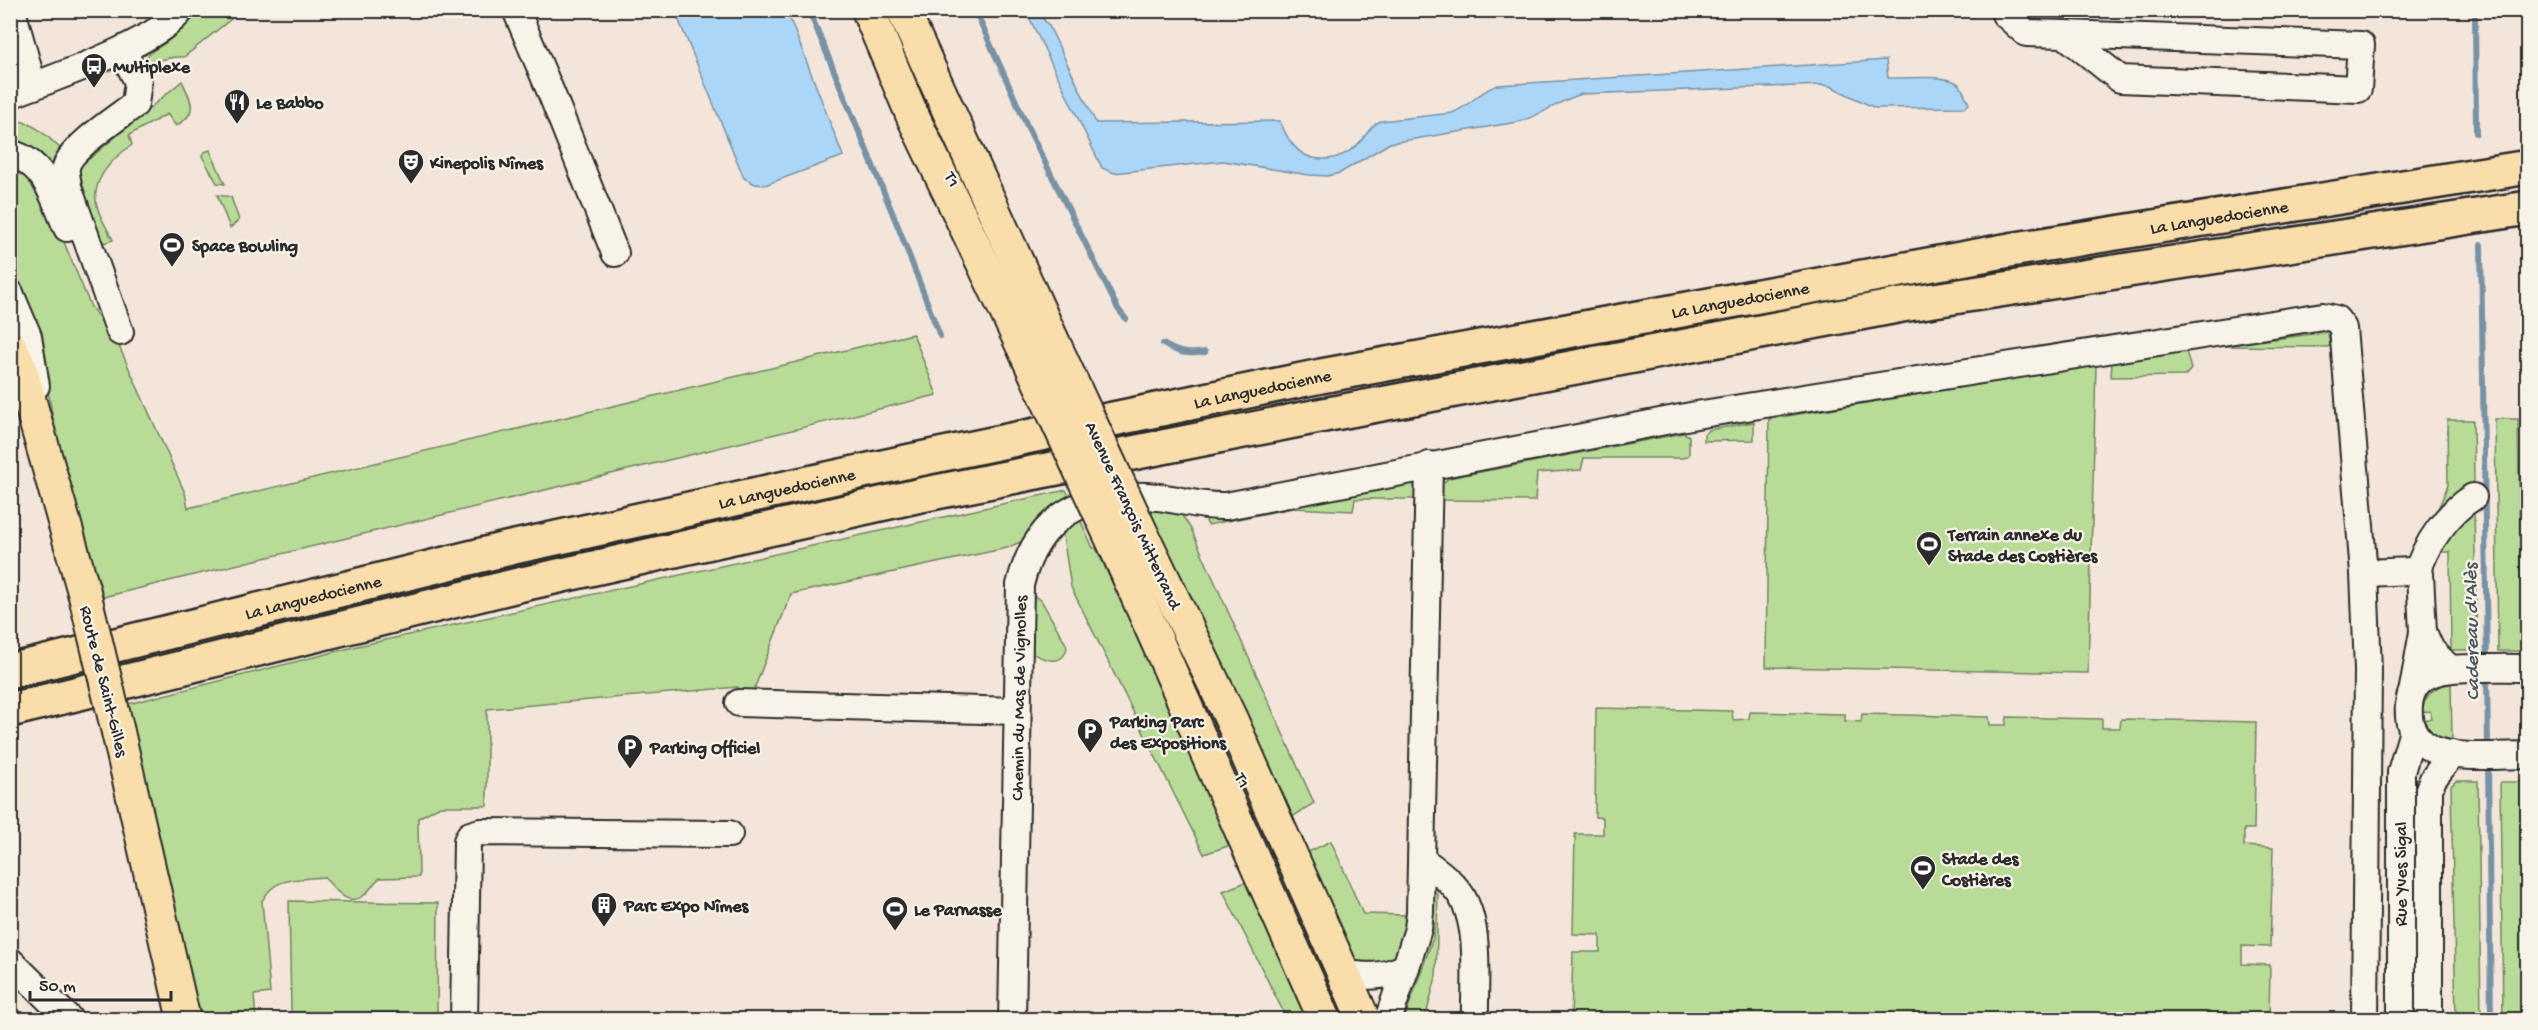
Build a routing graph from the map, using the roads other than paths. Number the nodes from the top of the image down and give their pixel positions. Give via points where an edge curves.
1 (12, 10) edge
2 (181, 10) edge
3 (516, 10) edge
4 (868, 10) edge
5 (878, 10) edge
6 (890, 10) edge
7 (903, 10) edge
8 (2005, 14) edge
9 (2064, 34) junction
10 (127, 55) junction
11 (22, 90) edge
12 (10, 110) edge
13 (10, 153) edge
14 (2528, 167) edge
15 (2528, 208) edge
16 (615, 253) dead end
17 (10, 292) edge
18 (1037, 343) junction
19 (10, 346) edge
20 (34, 416) junction
21 (1429, 465) junction
22 (2473, 497) dead end
23 (1130, 543) junction
24 (2418, 572) junction
25 (2364, 573) junction
26 (2423, 632) junction
27 (2448, 667) junction
28 (2527, 668) edge
29 (10, 671) edge
30 (2413, 688) junction
31 (739, 703) dead end
32 (10, 710) edge
33 (1017, 711) junction
34 (2413, 730) junction
35 (2452, 754) junction
36 (2528, 755) edge
37 (729, 834) dead end
38 (1422, 860) junction
39 (10, 961) edge
40 (1406, 967) junction
41 (1343, 973) junction
42 (70, 1020) edge
43 (184, 1020) edge
44 (464, 1020) edge
45 (1012, 1020) edge
46 (1325, 1020) edge
47 (1338, 1020) edge
48 (1348, 1020) edge
49 (1364, 1020) edge
50 (1388, 1020) edge
51 (1474, 1020) edge
52 (2365, 1020) edge
53 (2401, 1020) edge
54 (2429, 1020) edge

1 - 11 street
2 - 10 street via 175,19
3 - 16 street
4 - 18 main road, Avenue François Mitterrand via 913,117
5 - 18 street, T1 / T1
6 - 18 street, T1 / T1 via 1014,286 1032,314
7 - 18 main road, Avenue François Mitterrand
8 - 9 street via 2026,33
9 - 9 street via 2120,79 2358,88 2361,45
10 - 11 street
10 - 12 street
10 - 13 street via 138,82 135,104 84,144 66,167 68,187 120,332 98,297 45,178 36,165
14 - 29 highway, La Languedocienne via 2021,249 1321,376 510,548
15 - 32 highway, La Languedocienne via 1902,305 944,490 518,585
17 - 20 street via 28,336 36,386
18 - 23 main road, Avenue François Mitterrand, bridge
19 - 20 main road, Route de Saint-Gilles
20 - 43 main road, Route de Saint-Gilles, bridge via 84,592
21 - 25 street, Chemin du Mas de Vignolles via 1696,415 2323,316 2336,320 2343,328
21 - 33 street, Chemin du Mas de Vignolles via 1226,506 1206,507 1144,496 1088,502 1061,515 1025,563 1020,585
21 - 38 street
22 - 24 street via 2462,504 2428,544
23 - 41 main road, Avenue François Mitterrand via 1230,719
23 - 46 main road, Avenue François Mitterrand
23 - 47 street, T1 / T1 via 1304,950
23 - 48 street, T1 / T1
24 - 25 street
24 - 26 street
25 - 52 street via 2368,699
26 - 27 street via 2431,650
26 - 30 street, Rue Yves Sigal
27 - 28 street
27 - 30 street via 2425,677
30 - 34 street, Rue Yves Sigal via 2408,703
31 - 33 street
33 - 45 street, Chemin du Mas de Vignolles
34 - 35 street via 2417,739 2431,748
34 - 53 street, Rue Yves Sigal via 2401,771
35 - 36 street
35 - 54 street, Rue Yves Sigal via 2429,789
37 - 44 street via 470,835
38 - 40 street via 1418,929
38 - 51 street via 1442,874 1468,908 1473,925
39 - 42 street
40 - 41 street via 1378,977
40 - 50 street
41 - 49 main road, Avenue François Mitterrand

